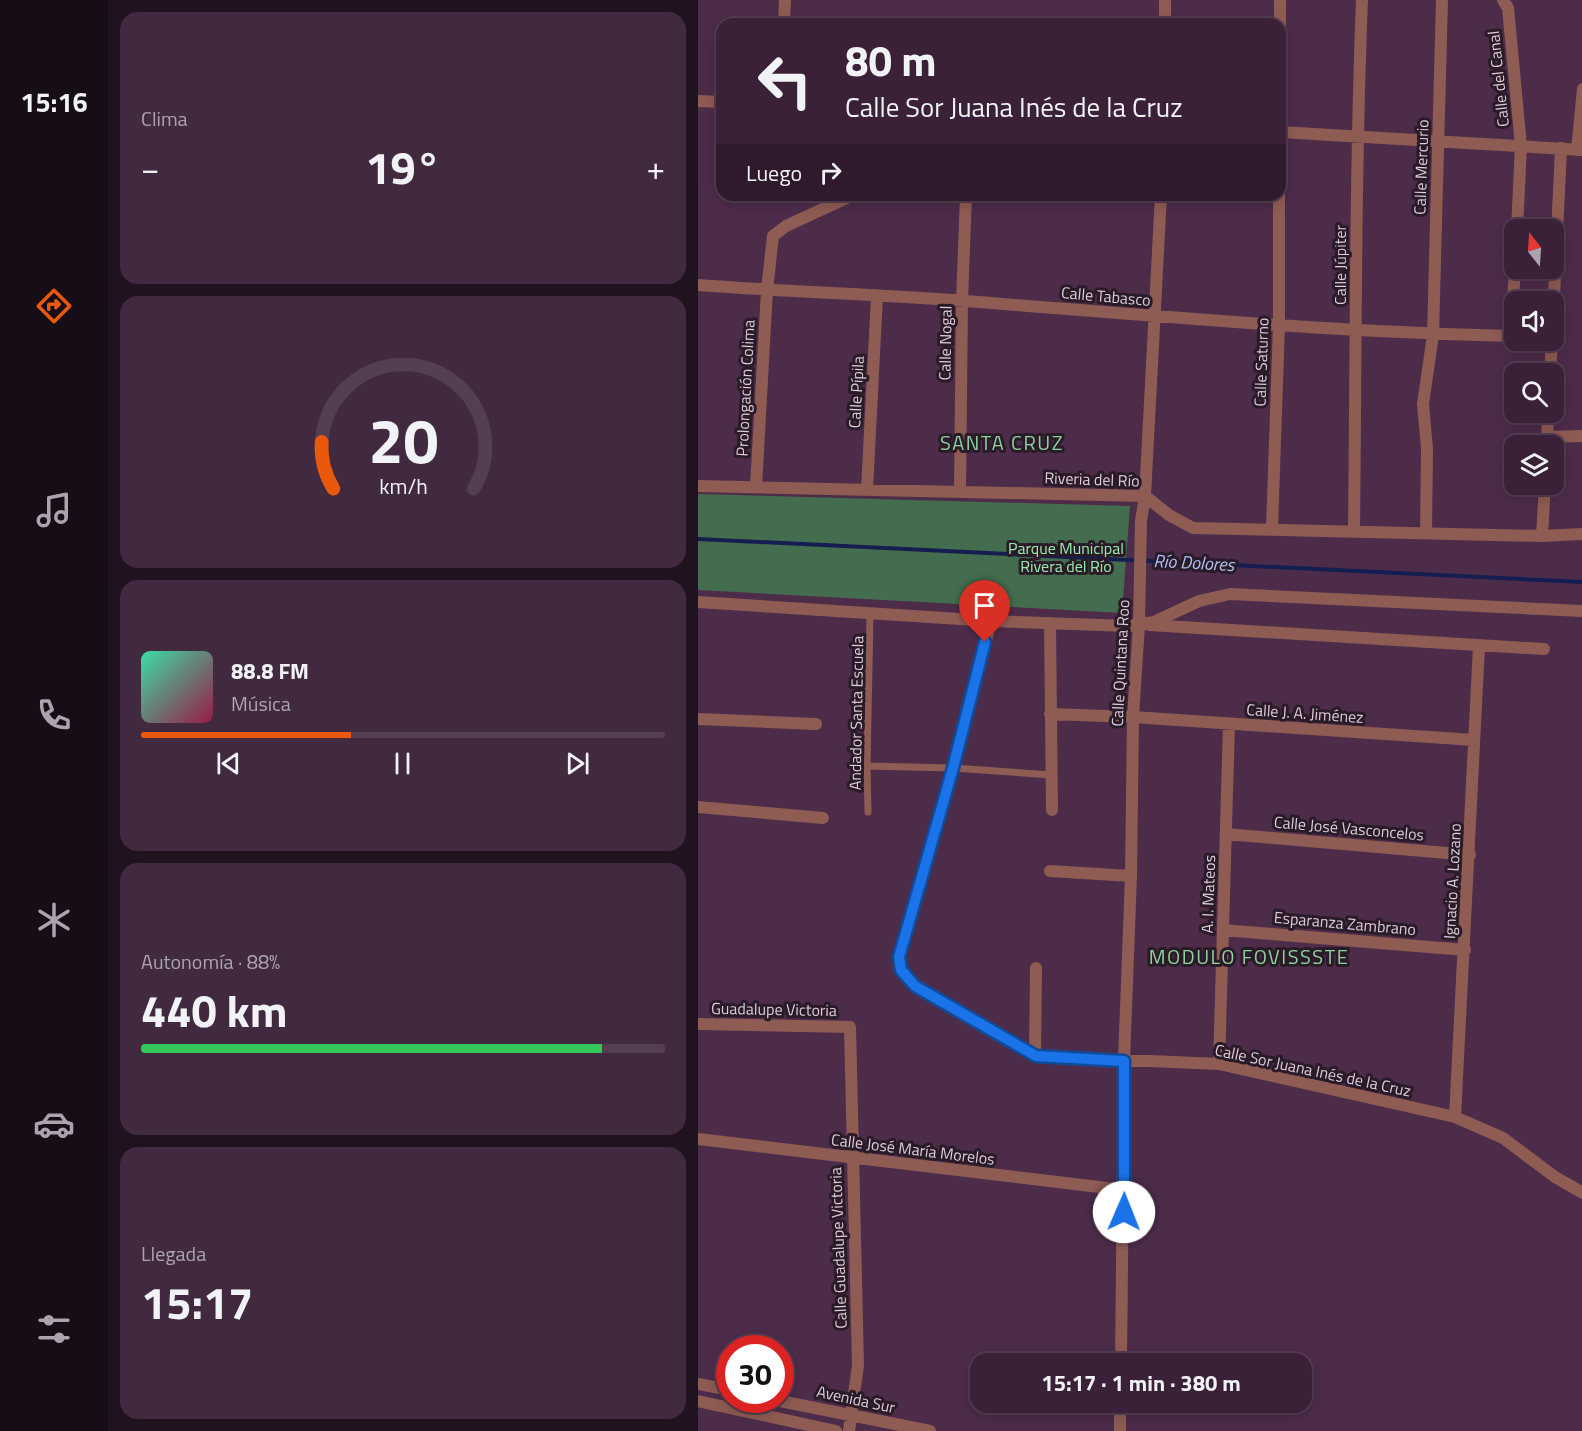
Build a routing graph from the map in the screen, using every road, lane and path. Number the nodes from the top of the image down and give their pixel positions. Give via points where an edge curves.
1 (785, 0) edge
2 (1165, 0) edge
3 (1280, 0) edge
4 (1362, 0) edge
5 (1442, 0) edge
6 (1505, 4) edge
7 (784, 18) edge
8 (1165, 18) edge
9 (1280, 18) edge
10 (1583, 89) edge
11 (698, 101) edge
12 (716, 102) edge
13 (1286, 132) edge
14 (1356, 138) junction
15 (1438, 141) junction
16 (1521, 146) junction
17 (1561, 147) junction
18 (1580, 150) edge
19 (840, 201) edge
20 (966, 201) edge
21 (1160, 201) edge
22 (1279, 201) edge
23 (1518, 219) edge
24 (1514, 279) edge
25 (698, 285) edge
26 (767, 290) junction
27 (1554, 291) edge
28 (877, 296) junction
29 (962, 301) junction
30 (1154, 317) junction
31 (1279, 325) junction
32 (1357, 329) junction
33 (1433, 334) junction
34 (1583, 436) edge
35 (1564, 439) edge
36 (698, 486) edge
37 (756, 487) junction
38 (867, 490) junction
39 (960, 492) junction
40 (1544, 495) edge
41 (1145, 496) junction
42 (1272, 529) junction
43 (1354, 530) junction
44 (1426, 533) junction
45 (1583, 534) edge
46 (1542, 536) junction
47 (698, 602) edge
48 (1583, 611) edge
49 (870, 615) junction
50 (990, 621) junction
51 (1050, 623) junction
52 (1139, 625) junction
53 (1480, 646) junction
54 (1544, 649) dead end
55 (1050, 714) junction
56 (1133, 717) junction
57 (698, 719) edge
58 (816, 724) dead end
59 (1229, 725) junction
60 (1474, 740) junction
61 (867, 766) junction
62 (953, 768) junction
63 (1052, 775) junction
64 (698, 807) edge
65 (1052, 810) dead end
66 (868, 812) dead end
67 (823, 818) dead end
68 (1226, 834) junction
69 (1470, 855) junction
70 (1050, 871) dead end
71 (1131, 876) junction
72 (1223, 930) junction
73 (1465, 950) junction
74 (1036, 968) dead end
75 (698, 1024) edge
76 (850, 1026) joint
77 (1036, 1056) junction
78 (1124, 1061) junction
79 (1219, 1064) junction
80 (1455, 1117) junction
81 (698, 1139) edge
82 (852, 1158) junction
83 (1124, 1190) junction
84 (1583, 1193) edge
85 (1121, 1353) edge
86 (698, 1384) edge
87 (716, 1387) edge
88 (698, 1401) edge
89 (794, 1404) edge
90 (1120, 1413) edge
91 (852, 1415) junction
92 (792, 1426) edge
93 (836, 1431) edge
94 (849, 1431) edge
95 (930, 1431) edge
96 (1120, 1431) edge

1 - 7 street
2 - 8 street
3 - 9 street
4 - 14 street, Calle Júpiter
5 - 15 street, Calle Mercurio
6 - 16 street, Calle del Canal
10 - 18 street
11 - 12 street
13 - 14 street
14 - 15 street
14 - 32 street, Calle Júpiter
15 - 16 street
15 - 33 street, Calle Mercurio
16 - 17 street
16 - 23 street, Calle del Canal
17 - 18 street
17 - 27 street
19 - 26 street, Prolongación Colima via 773,236
20 - 29 street, Calle Nogal
21 - 30 street, Calle Quintana Roo
22 - 31 street, Calle Saturno
24 - 33 street, Calle Tabasco via 1511,336
25 - 26 street, Calle Tabasco
26 - 28 street, Calle Tabasco
26 - 37 street, Prolongación Colima
28 - 29 street, Calle Tabasco
28 - 38 street, Calle Pípila
29 - 30 street, Calle Tabasco
29 - 39 street, Calle Nogal
30 - 31 street, Calle Tabasco
30 - 41 street, Calle Quintana Roo
31 - 32 street, Calle Tabasco
31 - 42 street, Calle Saturno
32 - 33 street, Calle Tabasco
32 - 43 street, Calle Júpiter
33 - 44 street, Calle Mercurio via 1423,404
34 - 35 street
36 - 37 street, Riveria del Río
37 - 38 street, Riveria del Río
38 - 39 street, Riveria del Río
39 - 41 street, Riveria del Río
40 - 46 street
41 - 42 street, Riveria del Río via 1193,528
41 - 52 street, Calle Quintana Roo
42 - 43 street, Riveria del Río
43 - 44 street, Riveria del Río
44 - 46 street, Riveria del Río
45 - 46 street, Riveria del Río
47 - 49 street
48 - 52 street via 1230,594 1199,601
49 - 50 street
49 - 61 lane, Andador Santa Escuela
50 - 51 street
50 - 62 street
51 - 52 street
51 - 55 street
52 - 53 street
52 - 56 street, Calle Quintana Roo
53 - 54 street
53 - 60 street, Ignacio A. Lozano
55 - 56 street, Calle J. A. Jiménez
55 - 63 street
56 - 59 street, Calle J. A. Jiménez
56 - 71 street, Calle Quintana Roo
57 - 58 street
59 - 60 street, Calle J. A. Jiménez
59 - 68 street, A. I. Mateos
60 - 69 street, Ignacio A. Lozano
61 - 62 lane
61 - 66 lane, Andador Santa Escuela
62 - 63 lane
62 - 77 street, Calle Sor Juana Inés de la Cruz via 899,957 901,970 915,986
63 - 65 street
64 - 67 street
68 - 69 street, Calle José Vasconcelos
68 - 72 street, A. I. Mateos
69 - 73 street, Ignacio A. Lozano
70 - 71 street
71 - 78 street, Calle Quintana Roo
72 - 73 street, Esparanza Zambrano
72 - 79 street, A. I. Mateos
73 - 80 street, Ignacio A. Lozano
74 - 77 street
75 - 76 street, Guadalupe Victoria
76 - 82 street, Calle Guadalupe Victoria
77 - 78 street, Calle Sor Juana Inés de la Cruz
78 - 79 street, Calle Sor Juana Inés de la Cruz
78 - 83 street, Calle Quintana Roo
79 - 80 street, Calle Sor Juana Inés de la Cruz
80 - 84 street, Calle Sor Juana Inés de la Cruz via 1503,1138
81 - 82 street, Calle José María Morelos
82 - 83 street, Calle José María Morelos
82 - 91 street, Calle Guadalupe Victoria via 858,1365
83 - 85 street, Calle Quintana Roo
86 - 87 street
88 - 92 street
89 - 91 street, Avenida Sur
90 - 96 street
91 - 94 street, Calle Guadalupe Victoria
91 - 95 street, Avenida Sur
92 - 93 street

